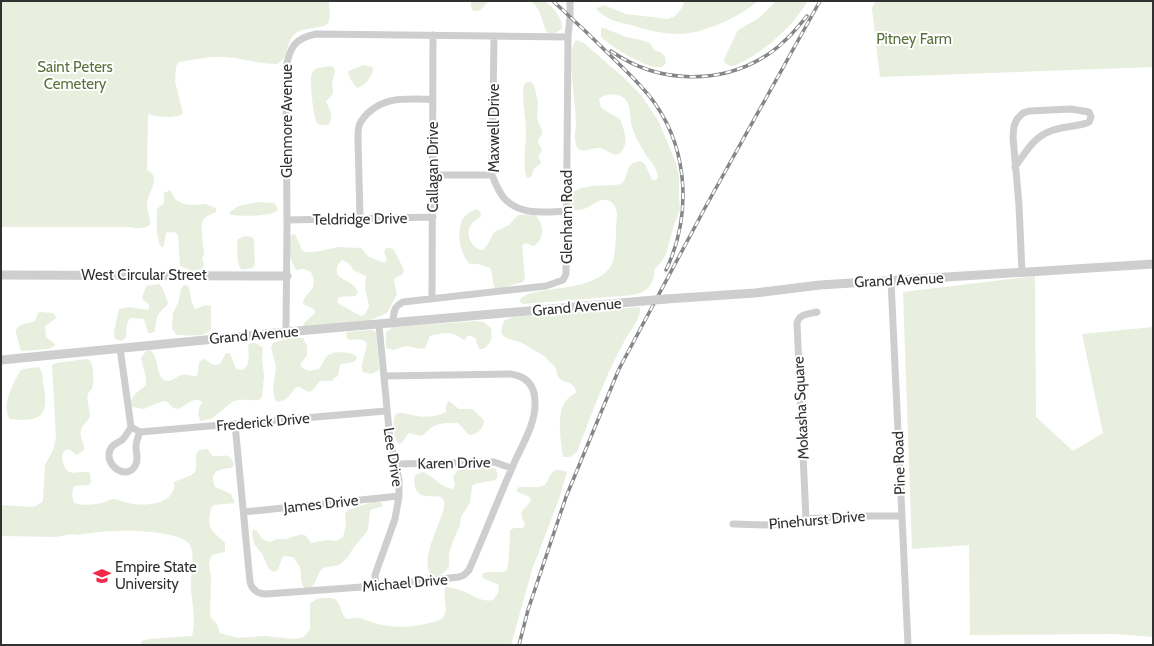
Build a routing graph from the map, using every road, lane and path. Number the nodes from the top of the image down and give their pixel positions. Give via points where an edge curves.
1 (570, 1) edge
2 (433, 35) junction
3 (494, 36) junction
4 (568, 37) junction
5 (433, 99) junction
6 (1016, 167) junction
7 (433, 175) junction
8 (492, 175) junction
9 (567, 210) junction
10 (432, 217) junction
11 (360, 218) junction
12 (287, 220) junction
13 (1153, 264) edge
14 (1022, 273) junction
15 (1, 275) edge
16 (287, 276) junction
17 (891, 281) junction
18 (432, 299) junction
19 (817, 312) dead end
20 (392, 324) junction
21 (379, 325) junction
22 (286, 332) junction
23 (120, 348) junction
24 (1, 360) edge
25 (384, 376) junction
26 (386, 411) junction
27 (235, 424) junction
28 (131, 427) junction
29 (140, 432) junction
30 (396, 464) junction
31 (512, 468) junction
32 (399, 496) junction
33 (244, 512) junction
34 (901, 516) junction
35 (806, 519) junction
36 (733, 524) dead end
37 (376, 586) junction
38 (908, 645) edge

1 - 4 street, Glenham Road
2 - 3 street, Glenmore Avenue
2 - 5 street, Callagan Drive
2 - 12 street, Glenmore Avenue via 316,34 297,41 288,53 286,67
3 - 4 street, Glenmore Avenue
3 - 8 street, Maxwell Drive
4 - 9 street, Glenham Road
5 - 7 street, Callagan Drive
5 - 11 street via 385,101 376,105 364,117 359,126 358,139
6 - 6 street via 1014,126 1017,118 1023,113 1071,108 1089,112 1089,122 1060,128 1040,136 1031,143
6 - 14 street
7 - 8 street
7 - 10 street, Callagan Drive
8 - 9 street, Maxwell Drive via 503,197 514,206 539,213
9 - 18 street, Glenham Road via 566,274 563,280 546,286
10 - 11 street, Teldridge Drive
10 - 18 street, Callagan Drive
11 - 12 street, Teldridge Drive
12 - 16 street, Glenmore Avenue
13 - 14 street, Grand Avenue
14 - 17 street, Grand Avenue
15 - 16 street, West Circular Street
16 - 22 street, Glenmore Avenue
17 - 20 street, Grand Avenue, bridge via 820,285 755,293
17 - 34 street, Pine Road
18 - 20 street, Glenham Road via 403,302 398,305 394,309
19 - 35 street, Mokasha Square via 801,316 796,324
20 - 21 street, Grand Avenue
21 - 22 street, Grand Avenue
21 - 25 street, Lee Drive
22 - 23 street, Grand Avenue
23 - 24 street, Grand Avenue
23 - 28 street
25 - 26 street, Lee Drive
25 - 31 street, Michael Drive via 519,375 533,390 535,402 531,426
26 - 27 street, Frederick Drive
26 - 30 street, Lee Drive
27 - 29 street, Frederick Drive
27 - 33 street, Michael Drive
28 - 29 street
28 - 29 street via 110,450 109,458 117,470 123,472 136,465 136,440
30 - 31 street, Karen Drive via 494,462
30 - 32 street, Lee Drive via 400,480
31 - 37 street, Michael Drive via 469,570 464,575 453,579
32 - 33 street, James Drive
32 - 37 street, Lee Drive via 395,519 375,575
33 - 37 street, Michael Drive via 250,582 257,592 266,594
34 - 35 street, Pinehurst Drive
34 - 38 street, Pine Road
35 - 36 street, Pinehurst Drive via 768,525

